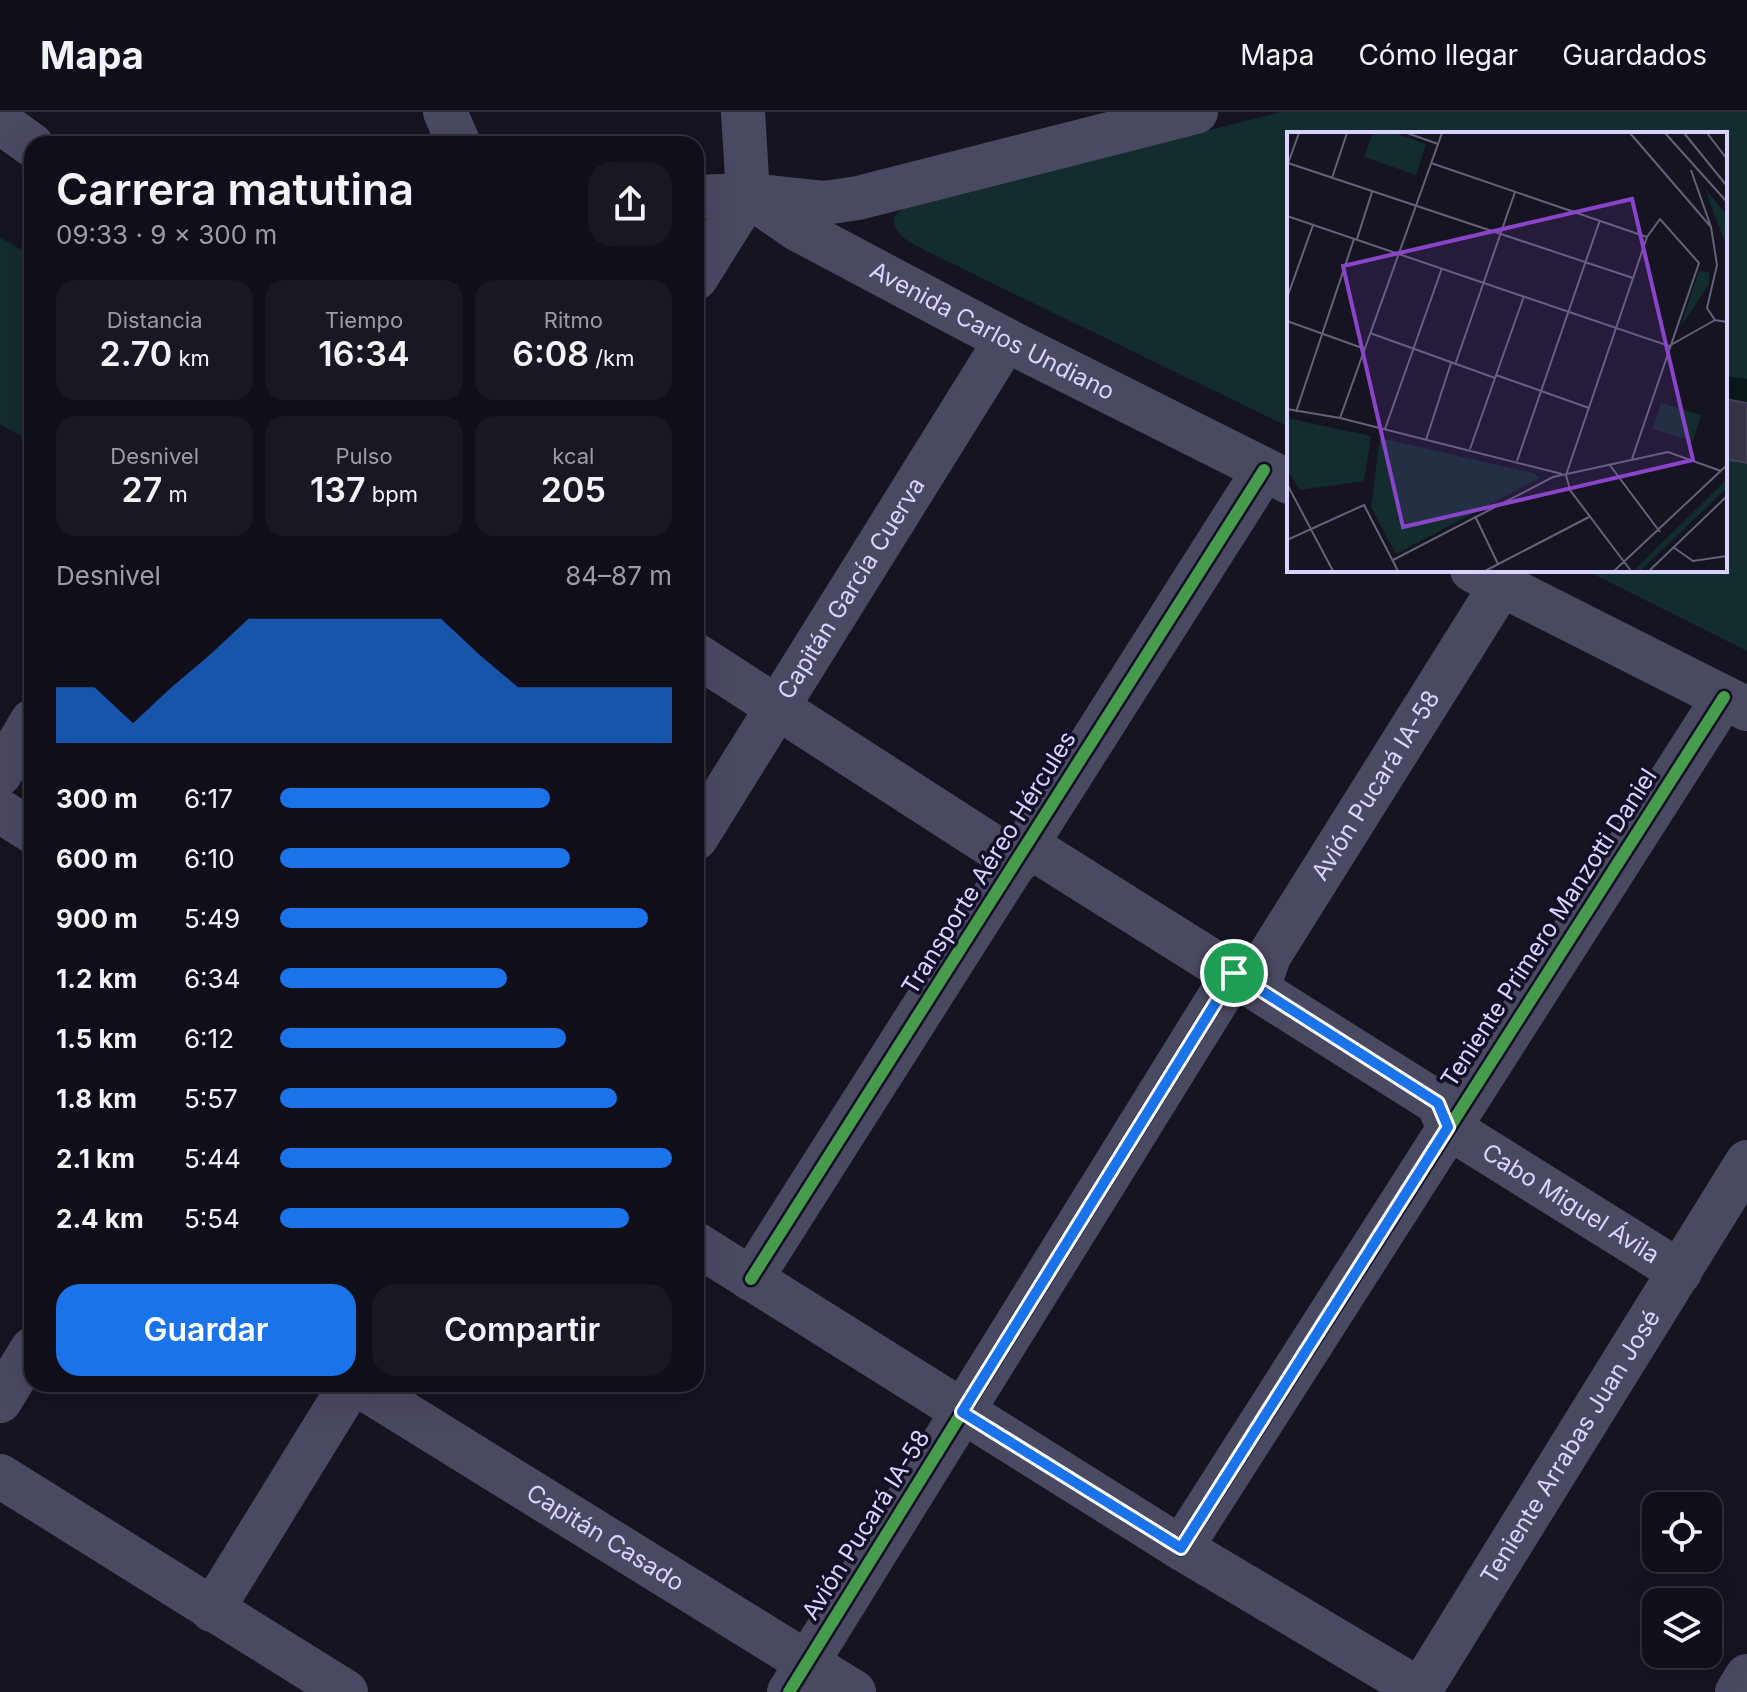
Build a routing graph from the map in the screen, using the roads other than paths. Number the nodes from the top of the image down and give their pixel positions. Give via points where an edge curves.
1 (445, 112) edge
2 (743, 112) edge
3 (1196, 112) edge
4 (0, 122) edge
5 (456, 136) edge
6 (24, 139) edge
7 (748, 195) junction
8 (704, 197) edge
9 (704, 265) edge
10 (1006, 340) junction
11 (1277, 476) edge
12 (1487, 577) edge
13 (704, 660) edge
14 (1735, 703) edge
15 (779, 707) junction
16 (24, 734) edge
17 (0, 774) edge
18 (0, 811) edge
19 (704, 825) edge
20 (24, 826) edge
21 (1022, 853) junction
22 (1246, 981) junction
23 (1448, 1127) junction
24 (1742, 1181) edge
25 (704, 1249) edge
26 (1680, 1272) junction
27 (751, 1279) junction
28 (24, 1362) edge
29 (349, 1392) edge
30 (366, 1392) edge
31 (0, 1401) edge
32 (962, 1412) junction
33 (0, 1476) edge
34 (1181, 1548) junction
35 (212, 1610) junction
36 (1747, 1676) edge
37 (798, 1678) edge
38 (1420, 1691) edge
39 (346, 1692) edge
40 (854, 1692) edge
41 (1737, 1692) edge

1 - 5 street
2 - 7 street
3 - 7 street via 858,198 824,203
4 - 6 street
7 - 8 street
7 - 9 street
7 - 10 street, Avenida Carlos Undiano via 797,229
10 - 11 street, Avenida Carlos Undiano
10 - 15 street, Capitán García Cuerva
11 - 21 street, Transporte Aéreo Hércules
12 - 14 street
12 - 22 street, Avión Pucará IA-58 via 1269,956
13 - 15 street, Cabo Miguel Ávila
14 - 23 street, Teniente Primero Manzotti Daniel
15 - 19 street, Capitán García Cuerva
15 - 21 street, Cabo Miguel Ávila
16 - 17 street
18 - 20 street
21 - 22 street, Cabo Miguel Ávila
21 - 27 street, Transporte Aéreo Hércules
22 - 23 street, Cabo Miguel Ávila via 1438,1103
22 - 32 street, Avión Pucará IA-58
23 - 26 street, Cabo Miguel Ávila
23 - 34 street, Teniente Primero Manzotti Daniel
24 - 26 street, Teniente Arrabas Juan José
25 - 27 street
26 - 38 street, Teniente Arrabas Juan José
27 - 32 street
28 - 31 street
29 - 35 street
30 - 37 street, Capitán Casado
32 - 34 street
32 - 37 street, Avión Pucará IA-58
33 - 35 street
34 - 38 street
35 - 39 street
36 - 41 street
37 - 40 street, Capitán Casado

